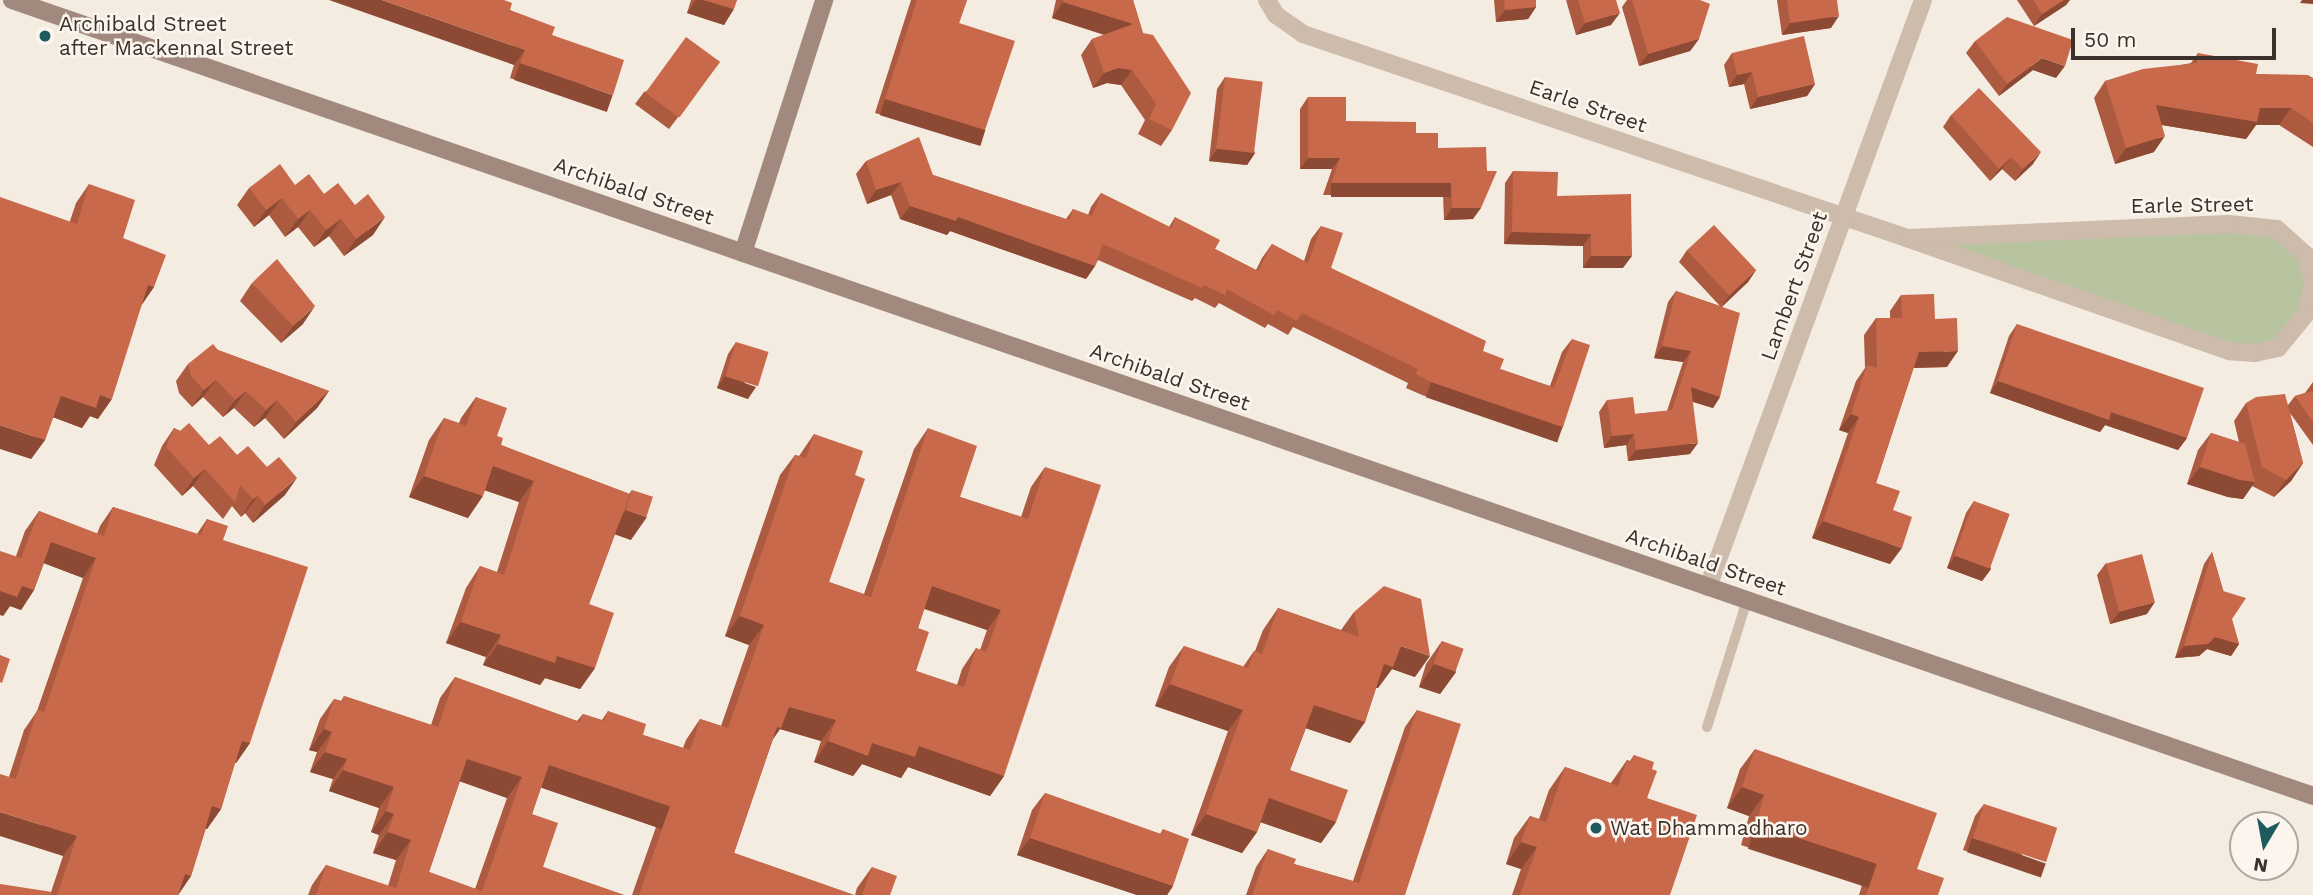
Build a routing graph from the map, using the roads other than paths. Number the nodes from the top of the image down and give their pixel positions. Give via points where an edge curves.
1 (12, 0) edge
2 (824, 0) edge
3 (1267, 0) edge
4 (1923, 0) edge
5 (1844, 216) junction
6 (1907, 238) junction
7 (743, 253) junction
8 (1708, 587) junction
9 (1747, 600) junction
10 (1707, 727) dead end
11 (2313, 796) edge

1 - 7 street, Archibald Street
2 - 7 street
3 - 5 street, Earle Street via 1276,15 1303,34
4 - 5 street, Lambert Street
5 - 6 street, Earle Street
5 - 8 street, Lambert Street
6 - 6 street, Earle Street via 2229,351 2255,354 2278,348 2307,313 2312,295 2306,255 2296,241 2277,229 2254,224
7 - 8 street, Archibald Street
8 - 9 street, Archibald Street
9 - 10 lane
9 - 11 street, Archibald Street

